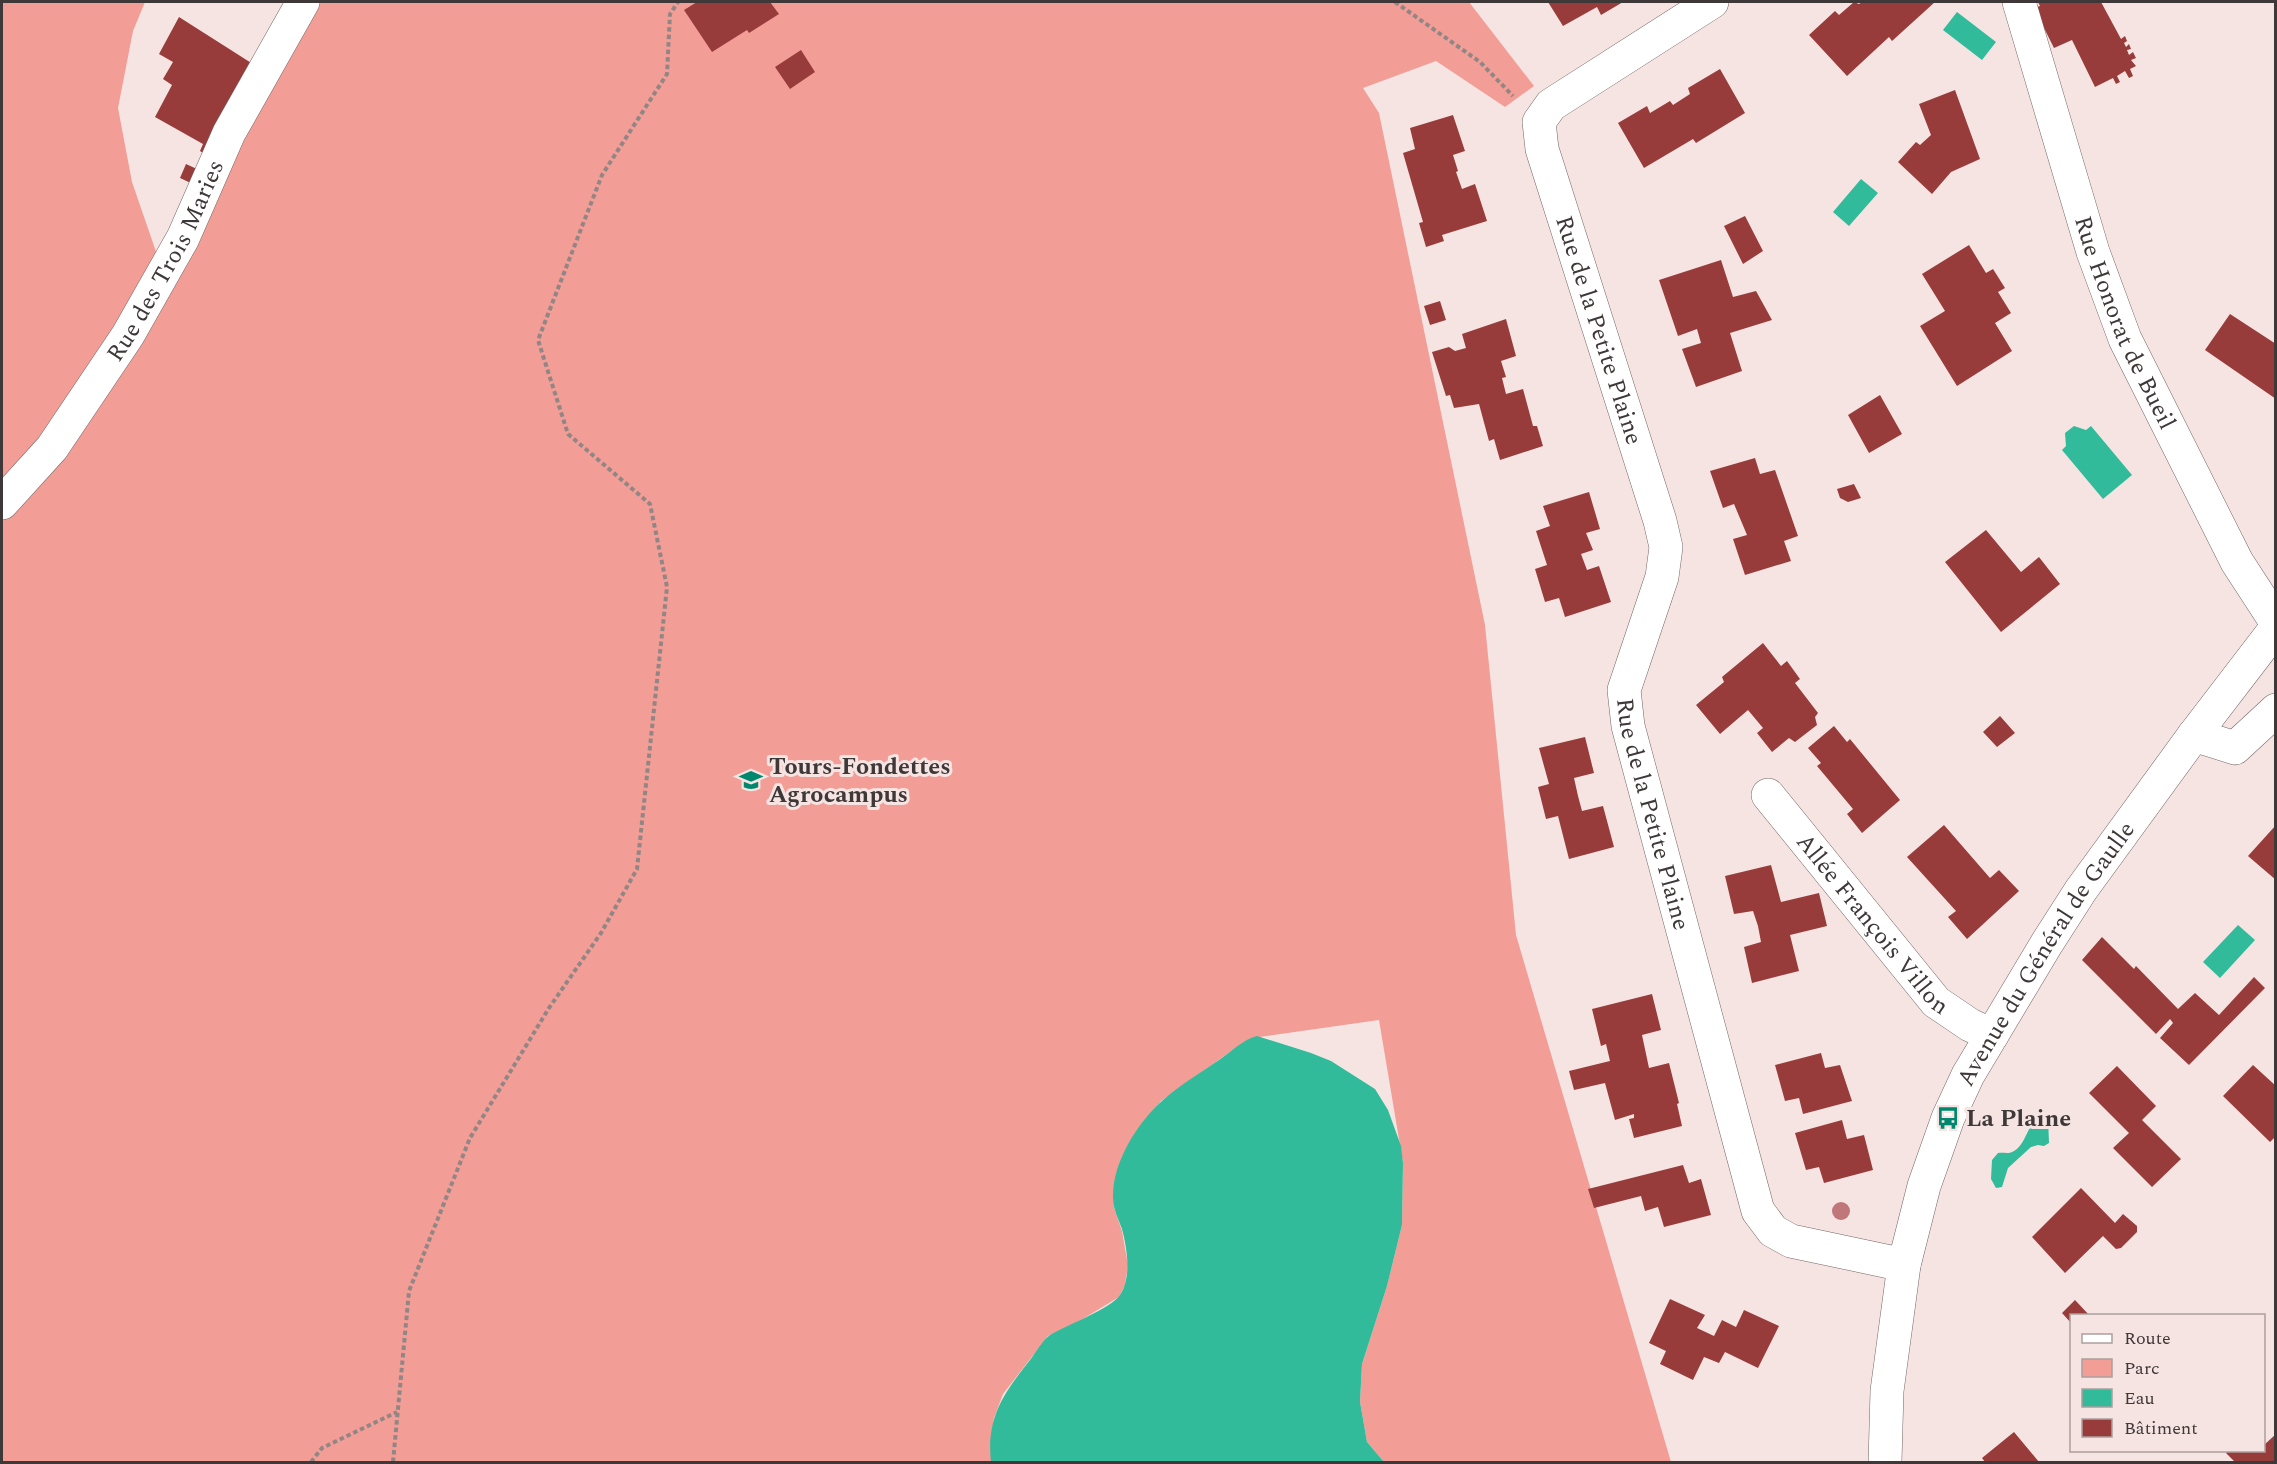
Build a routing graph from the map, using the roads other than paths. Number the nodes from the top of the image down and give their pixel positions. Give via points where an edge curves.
1 (303, 2) edge
2 (1712, 2) edge
3 (2019, 2) edge
4 (2, 503) edge
5 (2276, 622) edge
6 (2276, 628) edge
7 (2276, 710) edge
8 (2194, 735) junction
9 (1768, 795) dead end
10 (1992, 1035) junction
11 (1904, 1265) junction
12 (1885, 1462) edge

1 - 4 street, Rue des Trois Maries via 229,133 183,238 128,335 52,448
2 - 11 street, Rue de la Petite Plaine via 1551,105 1539,122 1542,149 1666,547 1662,577 1624,690 1628,726 1758,1211 1773,1231 1791,1241
3 - 5 street, Rue Honorat de Bueil via 2093,252 2125,339 2237,562
6 - 8 street, Avenue du Général de Gaulle
7 - 8 street via 2235,748
8 - 10 street, Avenue du Général de Gaulle via 2076,899
9 - 10 street, Allée François Villon via 1936,1002
10 - 11 street, Avenue du Général de Gaulle via 1948,1118 1924,1186
11 - 12 street, Avenue du Général de Gaulle via 1887,1391

